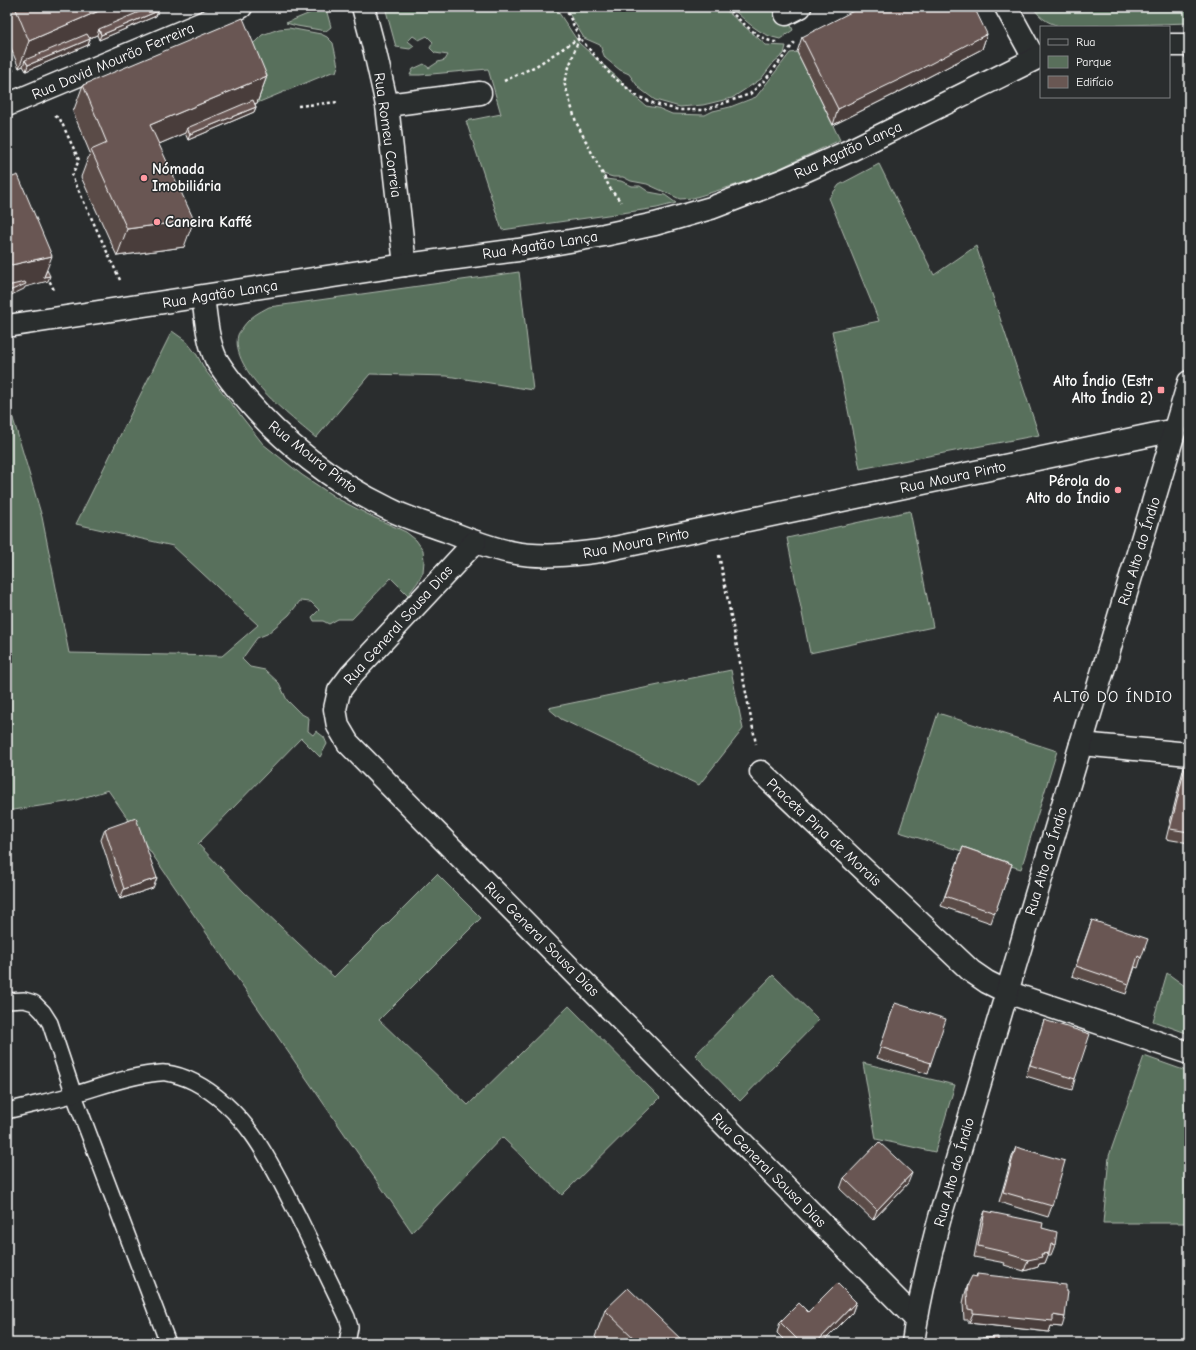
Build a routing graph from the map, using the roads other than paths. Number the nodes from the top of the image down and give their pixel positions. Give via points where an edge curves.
1 (241, 7) edge
2 (363, 7) edge
3 (1006, 7) edge
4 (1170, 45) edge
5 (1189, 45) edge
6 (1038, 57) edge
7 (480, 93) road end
8 (16, 102) edge
9 (387, 106) junction
10 (405, 265) junction
11 (204, 297) junction
12 (7, 326) edge
13 (1189, 382) edge
14 (1175, 430) junction
15 (475, 542) junction
16 (1081, 744) junction
17 (1189, 754) edge
18 (761, 772) road end
19 (1007, 992) junction
20 (7, 1002) edge
21 (1189, 1053) edge
22 (74, 1095) junction
23 (7, 1111) edge
24 (916, 1319) junction
25 (168, 1343) edge
26 (347, 1343) edge
27 (914, 1343) edge

1 - 8 street, Rua David Mourão Ferreira
2 - 9 street, Rua Romeu Correia
3 - 6 street
4 - 5 street
6 - 10 street, Rua Agatão Lança via 847,152 711,208 604,235 518,250
7 - 9 street
9 - 10 street, Rua Romeu Correia
10 - 11 street, Rua Agatão Lança
11 - 12 street, Rua Agatão Lança
11 - 15 street, Rua Moura Pinto via 209,337 216,358 229,379 261,417 302,453 363,496 389,509
13 - 14 street, Rua Alto do Índio
14 - 15 street, Rua Moura Pinto via 600,552 544,556 509,552
14 - 16 street, Rua Alto do Índio
15 - 24 street, Rua General Sousa Dias via 339,690 335,709 338,726 348,743
16 - 17 street
16 - 19 street, Rua Alto do Índio
18 - 19 street, Praceta Pina de Morais via 971,971
19 - 21 street, Praceta Pina de Morais
19 - 24 street, Rua Alto do Índio via 942,1210
20 - 22 lane via 24,1000 34,1003 43,1012 50,1023
22 - 23 lane
22 - 25 lane
22 - 26 lane via 112,1082 165,1072 186,1078 203,1087 236,1113 264,1151 347,1317 350,1327
24 - 27 street, Rua Alto do Índio

